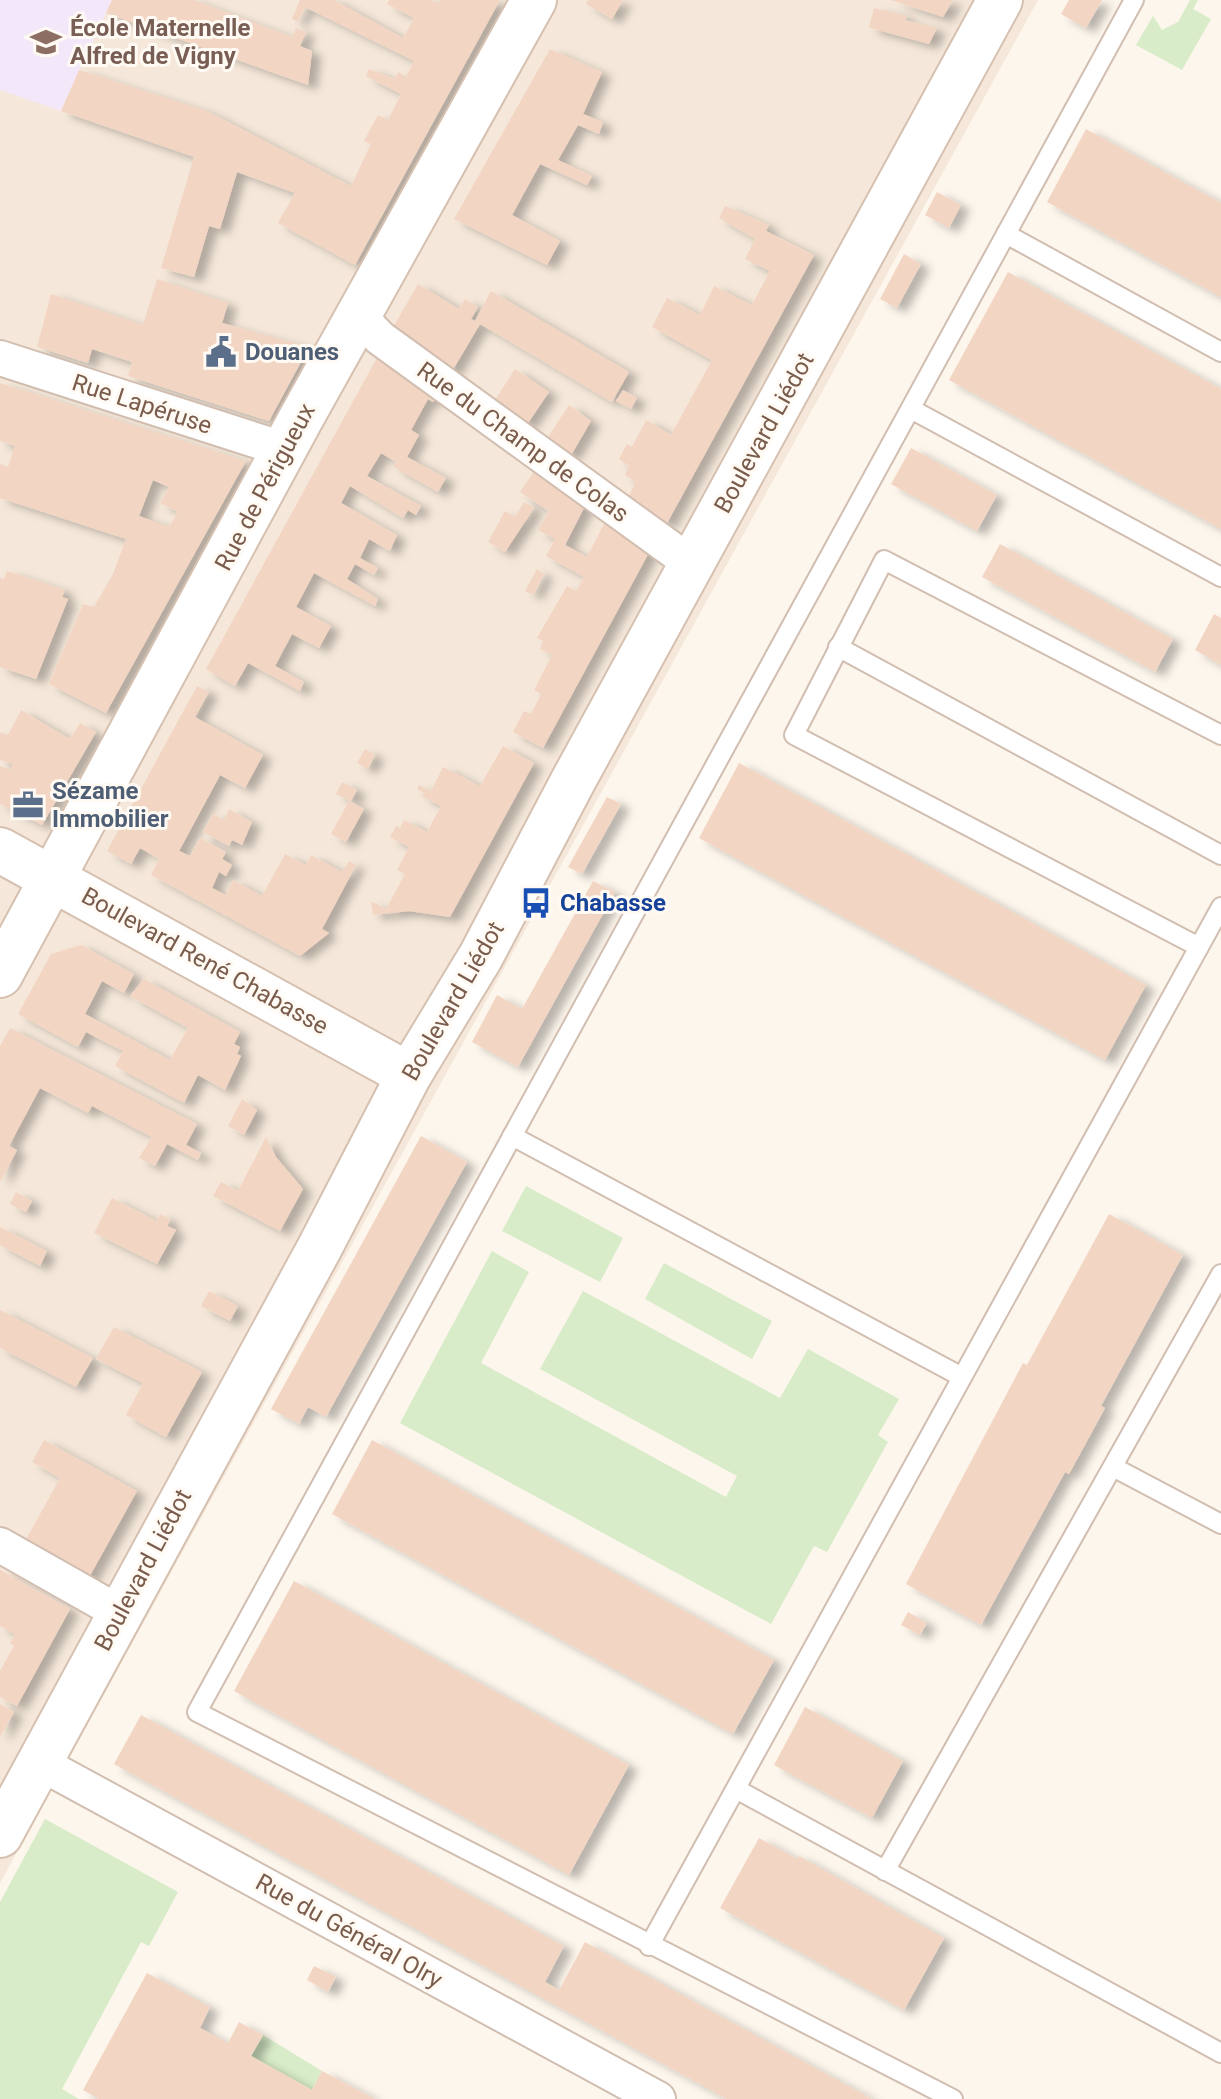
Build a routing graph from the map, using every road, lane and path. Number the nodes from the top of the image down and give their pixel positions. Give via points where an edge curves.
1 (534, 0) edge
2 (1000, 0) edge
3 (1134, 0) edge
4 (1006, 234) junction
5 (358, 315) junction
6 (1221, 352) edge
7 (0, 358) edge
8 (911, 409) junction
9 (284, 452) junction
10 (692, 564) junction
11 (1221, 577) edge
12 (838, 647) junction
13 (1221, 735) edge
14 (0, 850) edge
15 (1221, 855) edge
16 (53, 876) junction
17 (1220, 911) edge
18 (1199, 947) junction
19 (0, 975) edge
20 (409, 1075) junction
21 (512, 1136) junction
22 (1221, 1274) edge
23 (962, 1377) junction
24 (1113, 1467) junction
25 (1221, 1524) edge
26 (0, 1545) edge
27 (120, 1613) junction
28 (40, 1763) junction
29 (736, 1789) junction
30 (0, 1835) edge
31 (885, 1871) junction
32 (649, 1946) junction
33 (1221, 2053) edge
34 (658, 2099) edge
35 (953, 2099) edge

1 - 5 main road, Rue de Périgueux
2 - 10 main road, Boulevard Liédot
3 - 4 lane
4 - 6 lane
4 - 8 lane
5 - 9 main road, Rue de Périgueux
5 - 10 street, Rue du Champ de Colas via 380,338
7 - 9 street, Rue Lapéruse
8 - 11 lane
8 - 21 lane
9 - 16 main road, Rue de Périgueux
10 - 20 main road, Boulevard Liédot via 481,956
12 - 13 lane via 884,560
12 - 15 lane
12 - 18 lane via 794,735
14 - 16 main road, Boulevard René Chabasse
16 - 19 main road, Rue de Périgueux
16 - 20 main road, Boulevard René Chabasse
17 - 18 lane
18 - 23 lane
20 - 27 main road, Boulevard Liédot
21 - 23 lane
21 - 32 lane via 197,1712
22 - 24 lane
23 - 29 lane
24 - 25 lane
24 - 31 lane
26 - 27 street
27 - 28 main road, Boulevard Liédot
28 - 30 main road, Boulevard Liédot
28 - 34 street, Rue du Général Olry
29 - 31 lane
29 - 32 lane
31 - 33 lane
32 - 35 lane

